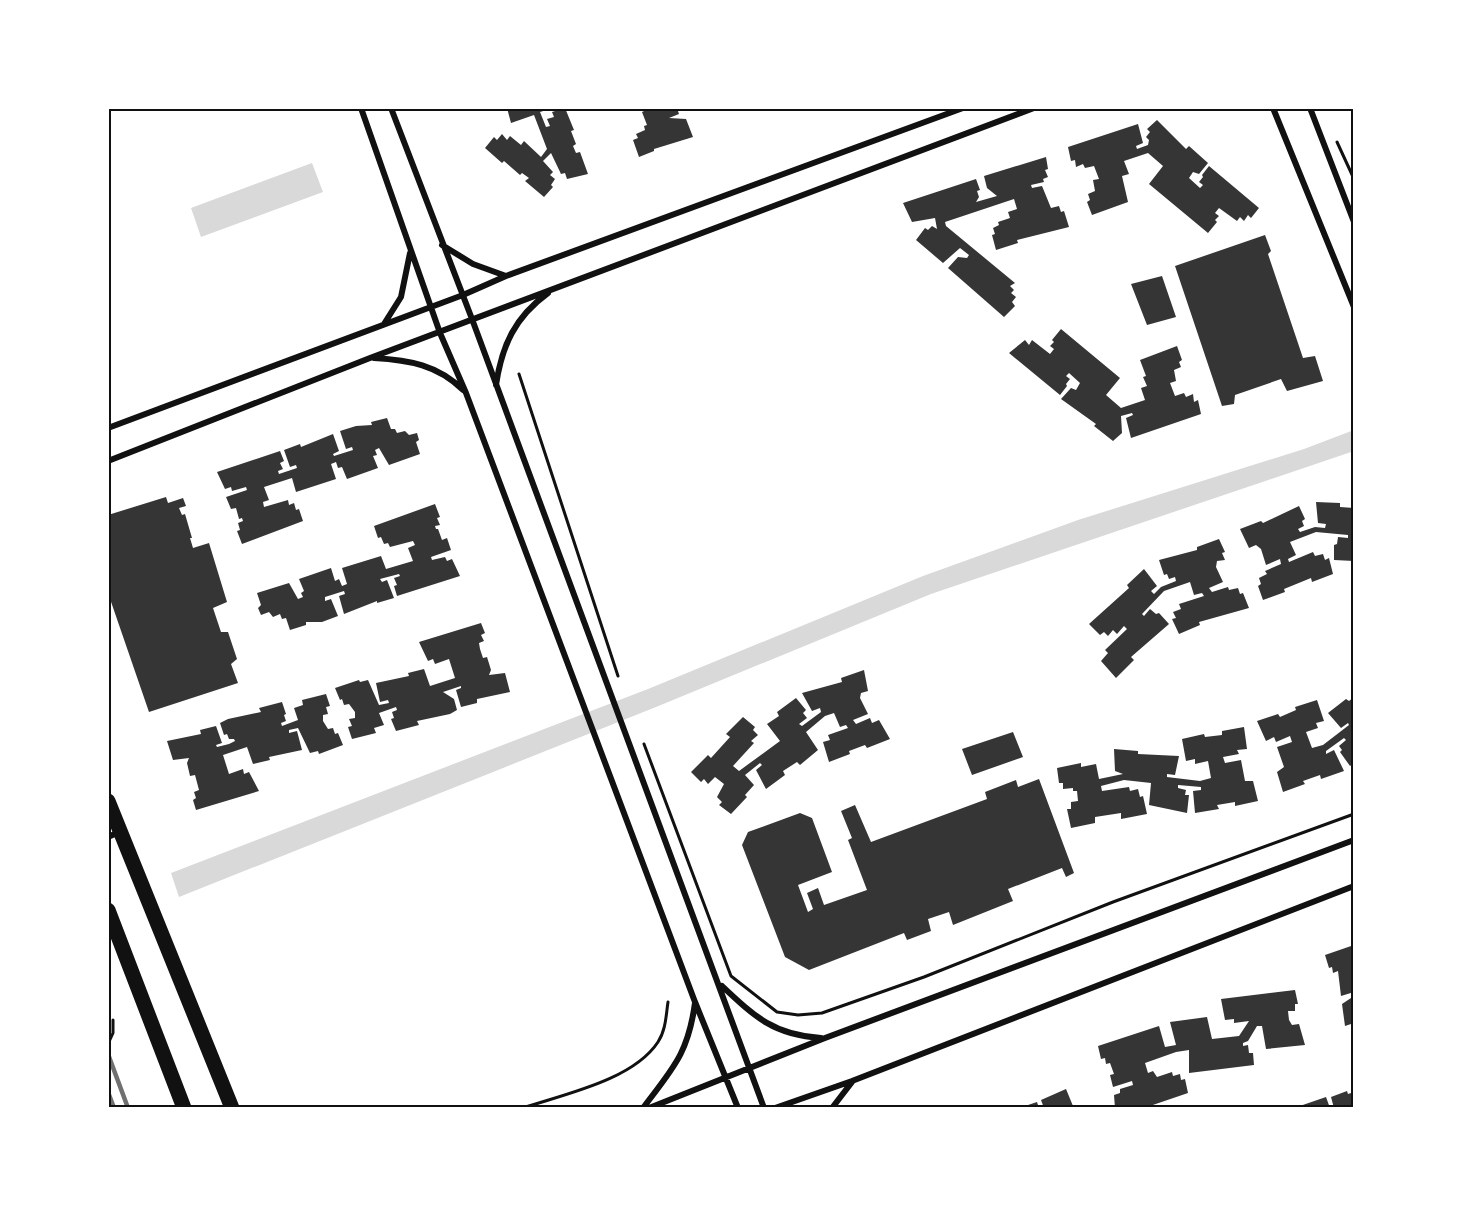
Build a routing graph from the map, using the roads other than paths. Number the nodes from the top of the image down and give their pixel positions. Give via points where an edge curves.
1 (361, 108) edge
2 (391, 108) edge
3 (963, 108) edge
4 (1034, 108) edge
5 (1273, 108) edge
6 (1310, 108) edge
7 (1354, 222) edge
8 (442, 245) junction
9 (410, 252) junction
10 (506, 276) junction
11 (556, 288) junction
12 (463, 295) junction
13 (431, 307) junction
14 (1354, 307) edge
15 (472, 319) junction
16 (384, 324) junction
17 (440, 333) junction
18 (370, 358) junction
19 (496, 388) junction
20 (466, 393) junction
21 (108, 428) edge
22 (108, 461) edge
23 (108, 801) edge
24 (114, 835) edge
25 (1354, 840) edge
26 (1354, 886) edge
27 (108, 909) edge
28 (719, 984) junction
29 (695, 1002) junction
30 (825, 1038) junction
31 (750, 1069) junction
32 (727, 1078) junction
33 (852, 1081) junction
34 (184, 1108) edge
35 (232, 1108) edge
36 (643, 1108) edge
37 (650, 1108) edge
38 (738, 1108) edge
39 (765, 1108) edge
40 (775, 1108) edge
41 (832, 1108) edge

1 - 9 street
2 - 8 street
3 - 10 street
4 - 11 street
5 - 14 street
6 - 7 street
8 - 10 street via 473,264
8 - 12 street
9 - 13 street
9 - 16 street via 400,297
10 - 12 street
11 - 15 street
11 - 19 street via 527,310 512,329
12 - 13 street
12 - 15 street
13 - 16 street
13 - 17 street
15 - 17 street
15 - 19 street
16 - 21 street
17 - 18 street
17 - 20 street
18 - 20 street via 426,365 447,376
18 - 22 street
19 - 28 street
20 - 29 street
23 - 24 main road
24 - 35 main road
25 - 30 street
26 - 33 street
27 - 34 main road
28 - 30 street via 757,1019 801,1037
28 - 31 street
29 - 32 street
29 - 36 street via 691,1035 682,1054
30 - 31 street
31 - 32 street
31 - 39 street
32 - 37 street
32 - 38 street
33 - 40 street
33 - 41 street

